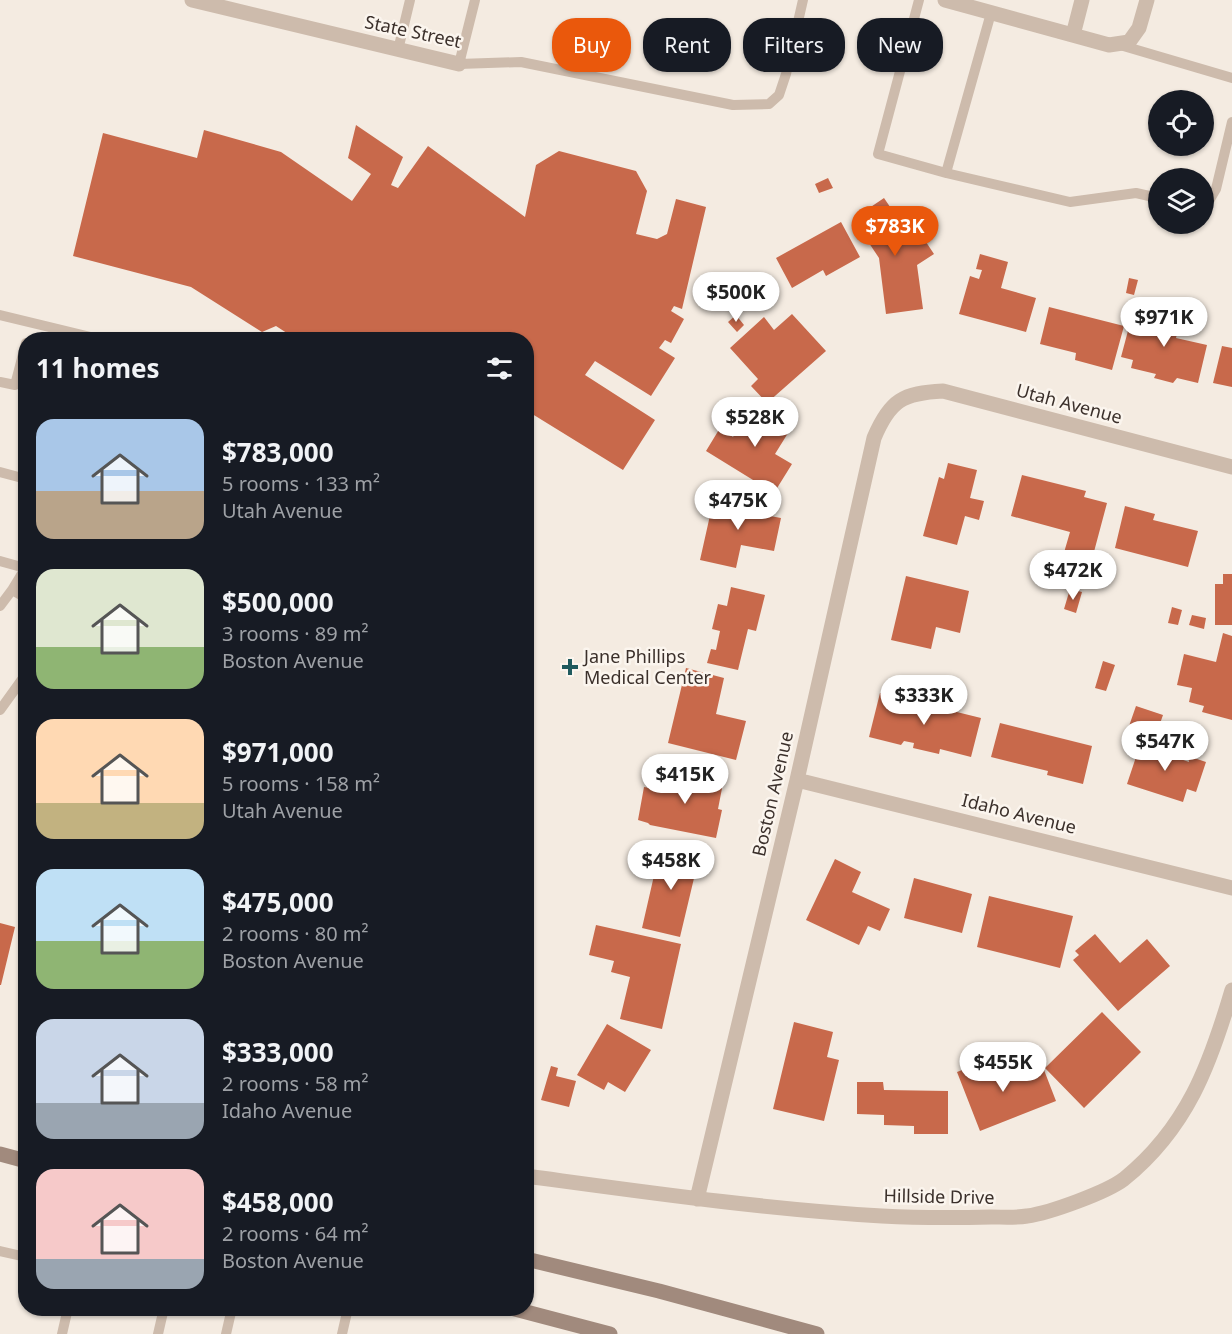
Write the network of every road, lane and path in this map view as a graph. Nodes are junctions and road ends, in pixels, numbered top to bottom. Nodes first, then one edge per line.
1 (410, 0) edge
2 (476, 0) edge
3 (803, 0) edge
4 (919, 0) edge
5 (945, 0) edge
6 (1082, 0) edge
7 (1147, 0) edge
8 (200, 1) edge
9 (991, 13) junction
10 (1073, 35) junction
11 (1117, 44) junction
12 (398, 50) junction
13 (459, 64) junction
14 (1232, 78) edge
15 (1232, 122) edge
16 (946, 173) junction
17 (1214, 192) edge
18 (1148, 196) edge
19 (0, 315) edge
20 (30, 322) junction
21 (28, 332) edge
22 (71, 332) edge
23 (18, 373) edge
24 (0, 381) edge
25 (897, 402) joint
26 (1232, 467) edge
27 (0, 472) edge
28 (18, 477) edge
29 (0, 561) edge
30 (18, 565) edge
31 (18, 579) edge
32 (12, 590) junction
33 (18, 593) edge
34 (0, 606) edge
35 (18, 685) edge
36 (0, 710) edge
37 (797, 780) junction
38 (1232, 888) edge
39 (1232, 990) edge
40 (0, 1154) edge
41 (18, 1159) edge
42 (534, 1177) edge
43 (697, 1199) junction
44 (0, 1251) edge
45 (18, 1255) edge
46 (534, 1261) edge
47 (534, 1314) edge
48 (66, 1316) edge
49 (162, 1316) edge
50 (230, 1316) edge
51 (346, 1316) edge
52 (62, 1334) edge
53 (158, 1334) edge
54 (226, 1334) edge
55 (342, 1334) edge
56 (610, 1334) edge
57 (817, 1334) edge

1 - 12 lane
2 - 13 lane
3 - 13 lane, State Street
4 - 16 lane
5 - 9 street
6 - 10 street
7 - 11 street
8 - 12 street, State Street
9 - 10 street
9 - 16 lane
10 - 11 street
11 - 14 lane
12 - 13 street, State Street
15 - 17 lane
16 - 18 lane
19 - 20 lane
20 - 21 lane
20 - 22 lane
23 - 24 lane
25 - 26 street, Utah Avenue
25 - 37 street, Boston Avenue
27 - 28 lane
29 - 30 lane
31 - 32 lane
32 - 33 lane
32 - 34 lane
35 - 36 lane
37 - 38 street, Idaho Avenue
37 - 43 street, Boston Avenue
39 - 43 street, Hillside Drive
40 - 41 street
42 - 43 street, Hillside Drive
44 - 45 lane
46 - 57 street
47 - 56 street
48 - 52 lane
49 - 53 lane
50 - 54 lane
51 - 55 lane

